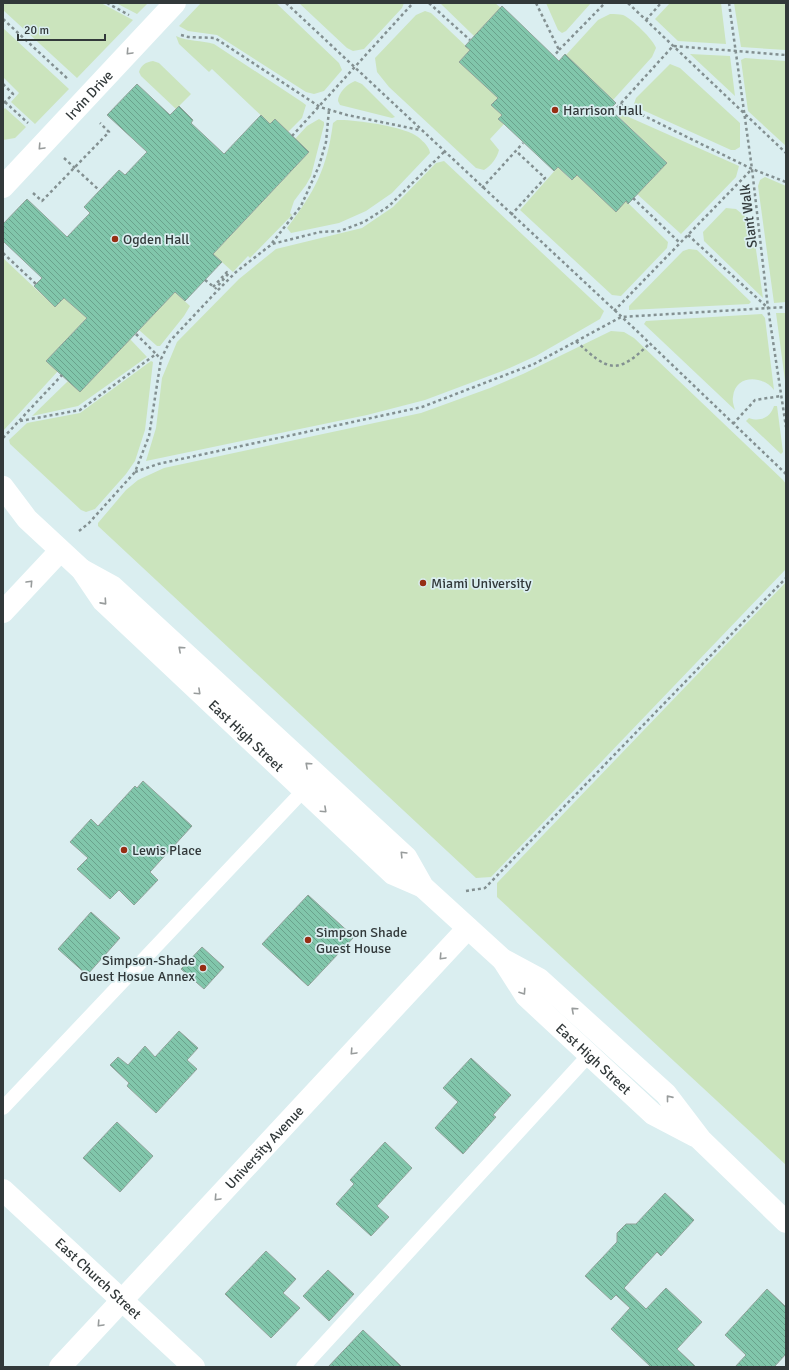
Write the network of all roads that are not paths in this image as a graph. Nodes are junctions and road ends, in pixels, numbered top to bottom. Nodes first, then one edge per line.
1 (175, 3) edge
2 (3, 187) edge
3 (3, 487) edge
4 (3, 502) edge
5 (27, 519) junction
6 (60, 551) junction
7 (82, 570) junction
8 (3, 612) edge
9 (303, 791) junction
10 (423, 886) junction
11 (468, 928) junction
12 (502, 959) junction
13 (589, 1055) junction
14 (3, 1108) edge
15 (702, 1140) junction
16 (3, 1190) edge
17 (786, 1222) edge
18 (122, 1300) junction
19 (60, 1367) edge
20 (194, 1367) edge
21 (303, 1367) edge

1 -> 2 main road, Irvin Drive
3 - 5 main road, East High Street
4 - 5 main road, East High Street
5 - 6 main road, East High Street
6 - 7 main road, East High Street
8 -> 6 main road
7 -> 9 main road, East High Street
10 -> 7 main road, East High Street
9 -> 10 main road, East High Street
9 - 14 lane
10 - 11 main road, East High Street
11 - 12 main road, East High Street
11 -> 18 main road, University Avenue
12 -> 13 main road, East High Street
15 -> 12 main road, East High Street
13 - 15 main road, East High Street
13 - 21 lane
15 - 17 main road, East High Street
16 - 18 main road, East Church Street
18 -> 19 main road, University Avenue
18 - 20 main road, East Church Street

